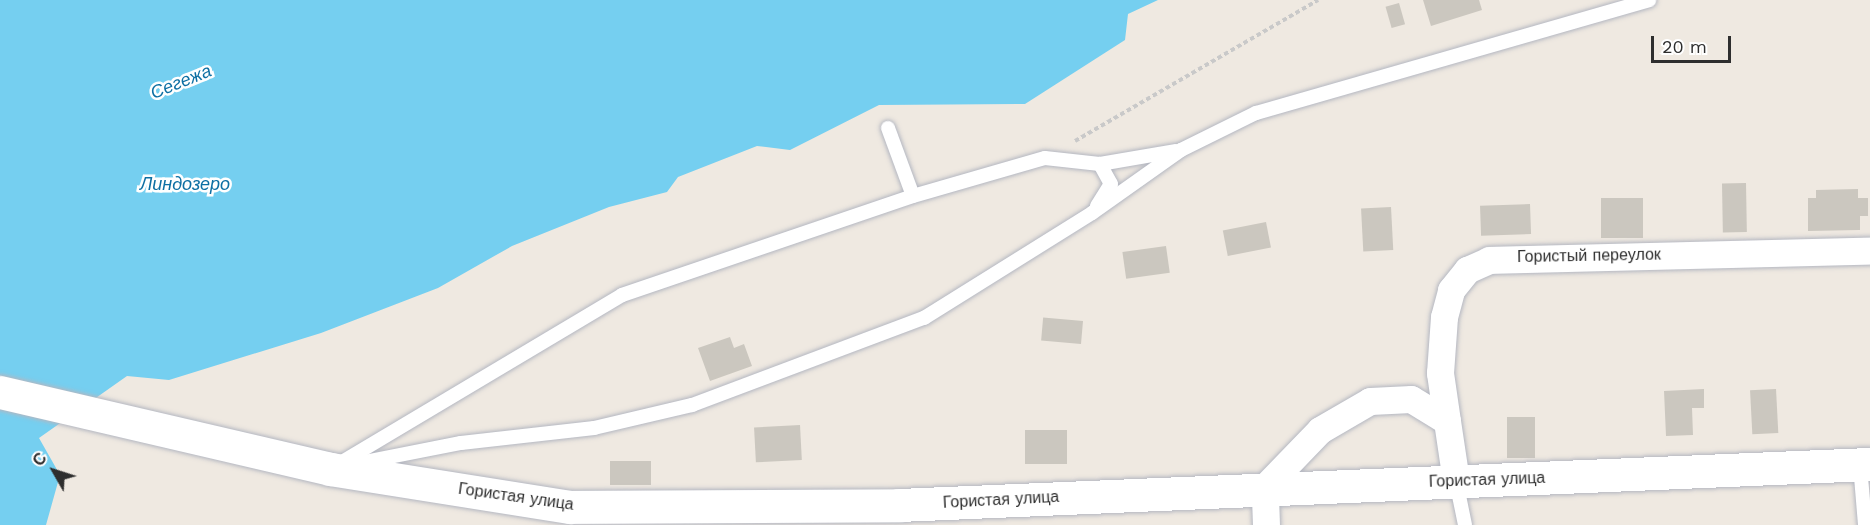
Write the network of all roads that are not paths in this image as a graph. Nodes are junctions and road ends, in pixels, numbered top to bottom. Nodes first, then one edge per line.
1 (1649, 0) edge
2 (888, 128) dead end
3 (1181, 150) junction
4 (1100, 164) junction
5 (913, 196) junction
6 (1092, 213) junction
7 (1870, 251) edge
8 (0, 392) edge
9 (1447, 421) junction
10 (1865, 464) edge
11 (330, 469) junction
12 (1456, 481) junction
13 (1265, 488) junction
14 (1266, 525) edge
15 (1465, 525) edge
16 (1865, 525) edge

1 - 3 lane
2 - 5 lane
3 - 4 lane
3 - 6 lane
4 - 5 lane
4 - 6 lane
5 - 11 lane
6 - 11 lane
7 - 9 street, Гористый переулок
8 - 11 street, Гористая улица
9 - 12 street, Гористый переулок
9 - 13 street
10 - 12 street, Гористая улица
10 - 16 lane
11 - 13 street, Гористая улица
12 - 13 street, Гористая улица
12 - 15 lane
13 - 14 street

